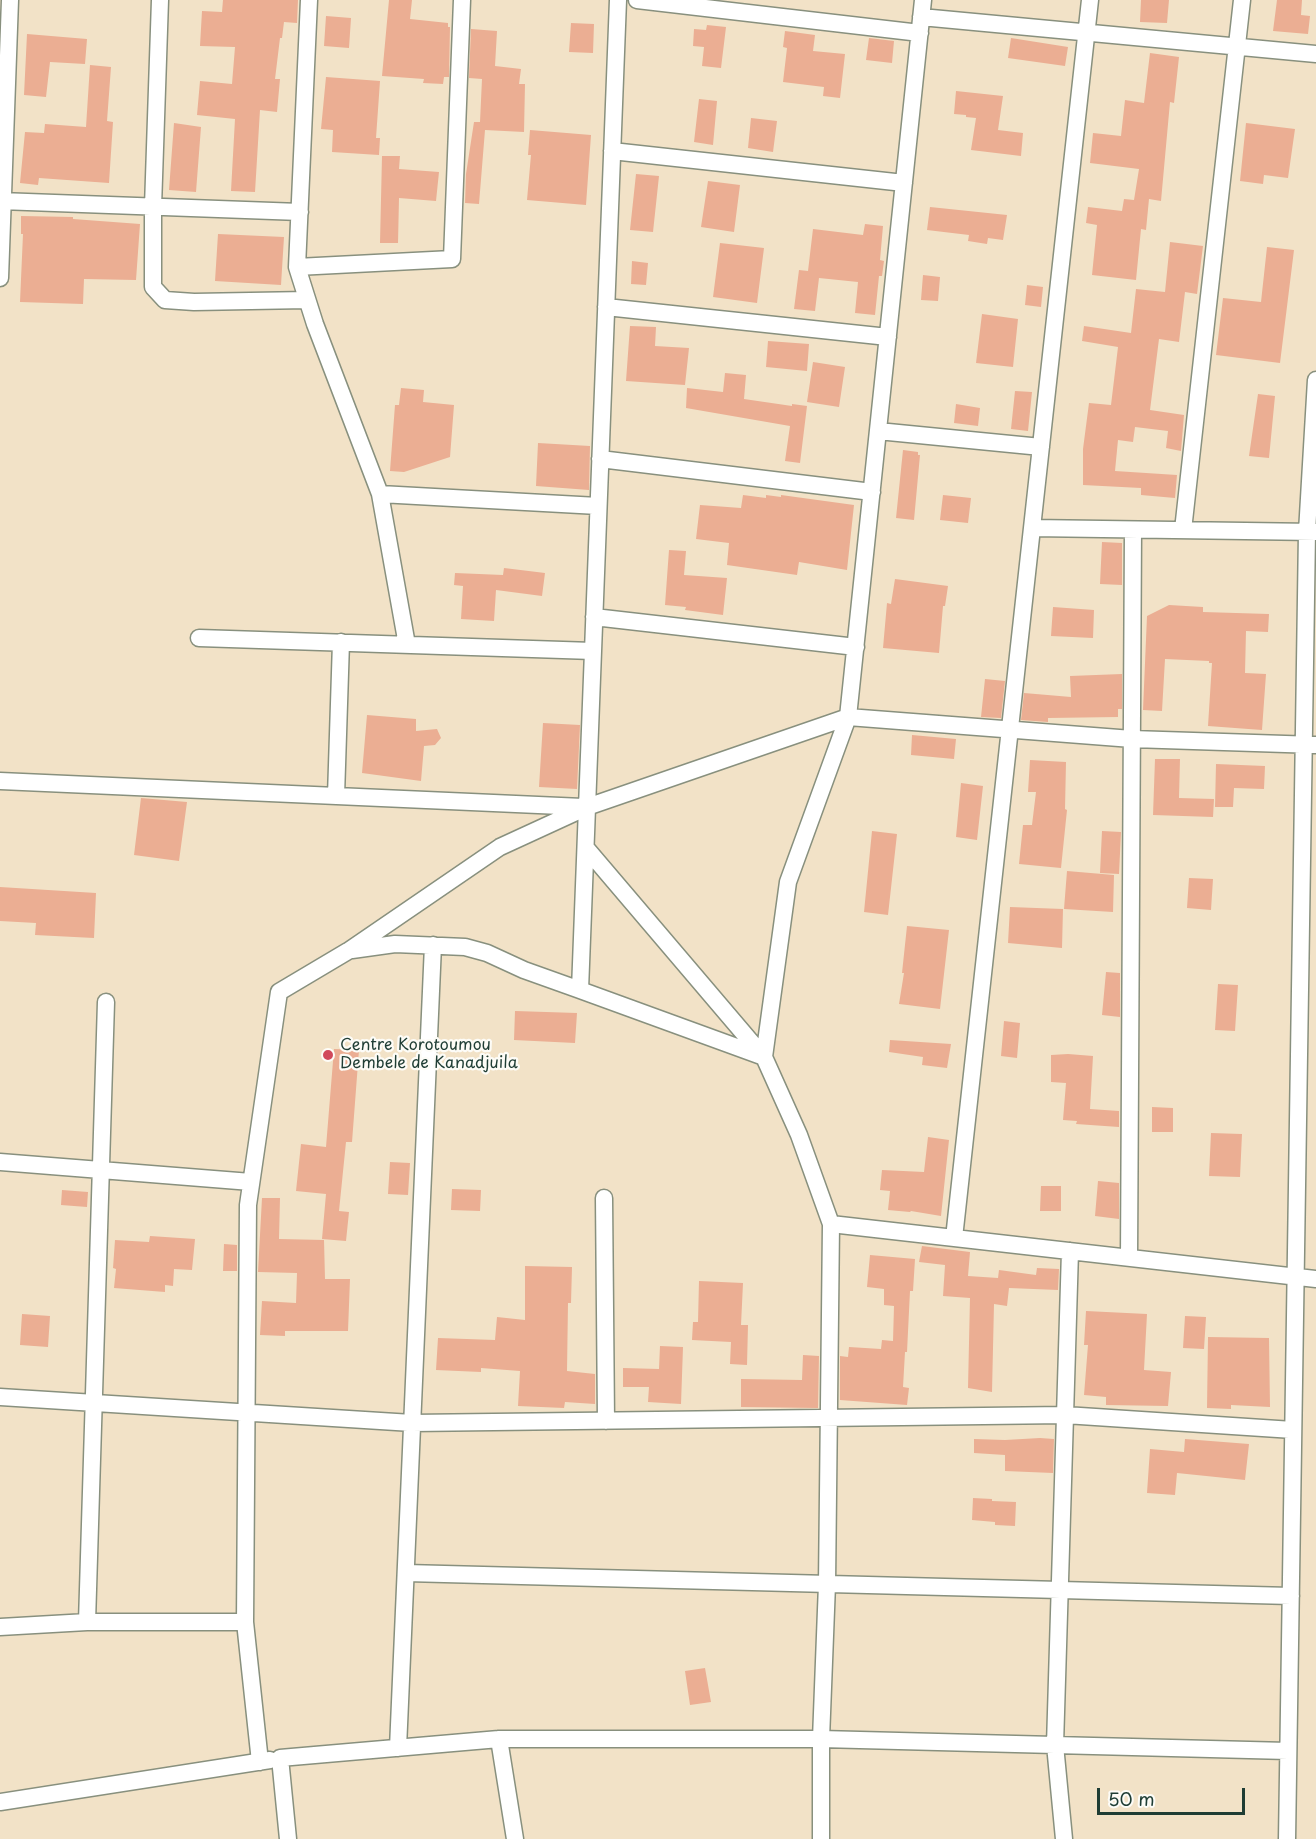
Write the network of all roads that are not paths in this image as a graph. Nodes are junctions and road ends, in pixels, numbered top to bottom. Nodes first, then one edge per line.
1 (10, 0) edge
2 (160, 0) edge
3 (309, 0) edge
4 (462, 0) edge
5 (618, 0) edge
6 (637, 0) edge
7 (1090, 0) edge
8 (1242, 0) edge
9 (922, 16) edge
10 (1086, 32) junction
11 (1237, 47) junction
12 (1316, 54) edge
13 (612, 151) junction
14 (904, 183) junction
15 (1, 201) edge
16 (153, 207) junction
17 (300, 213) junction
18 (297, 267) junction
19 (0, 278) edge
20 (307, 300) junction
21 (606, 307) junction
22 (888, 337) junction
23 (1316, 380) edge
24 (878, 431) junction
25 (1041, 447) junction
26 (600, 459) junction
27 (872, 492) junction
28 (380, 494) junction
29 (598, 506) junction
30 (1032, 528) junction
31 (1133, 530) junction
32 (1183, 530) junction
33 (1311, 532) edge
34 (594, 617) junction
35 (199, 638) dead end
36 (341, 642) junction
37 (407, 645) junction
38 (856, 647) junction
39 (593, 651) junction
40 (848, 717) junction
41 (1010, 730) junction
42 (1132, 740) junction
43 (1310, 745) edge
44 (0, 781) edge
45 (336, 796) junction
46 (587, 807) junction
47 (586, 848) junction
48 (433, 945) junction
49 (348, 951) junction
50 (580, 990) junction
51 (106, 1002) dead end
52 (764, 1057) junction
53 (0, 1162) edge
54 (101, 1170) junction
55 (251, 1182) junction
56 (604, 1198) dead end
57 (831, 1224) junction
58 (954, 1238) junction
59 (1070, 1251) junction
60 (1129, 1257) junction
61 (1295, 1276) junction
62 (1316, 1279) edge
63 (0, 1397) edge
64 (94, 1403) junction
65 (247, 1413) junction
66 (1065, 1415) junction
67 (828, 1418) junction
68 (606, 1421) junction
69 (412, 1423) junction
70 (1293, 1430) junction
71 (406, 1573) junction
72 (826, 1584) junction
73 (1060, 1589) junction
74 (1291, 1596) junction
75 (87, 1622) junction
76 (245, 1622) junction
77 (0, 1627) edge
78 (821, 1738) junction
79 (499, 1739) junction
80 (1056, 1745) junction
81 (398, 1748) junction
82 (1288, 1751) junction
83 (280, 1758) junction
84 (260, 1762) junction
85 (0, 1802) edge
86 (288, 1839) edge
87 (515, 1839) edge
88 (821, 1839) edge
89 (1064, 1839) edge
90 (1287, 1839) edge

1 - 15 street
2 - 16 street
3 - 17 street
4 - 18 street
5 - 13 street
6 - 9 street
7 - 10 street
8 - 11 street
9 - 10 street
9 - 14 street
10 - 11 street
10 - 25 street
11 - 12 street
11 - 32 street
13 - 14 street
13 - 21 street
14 - 22 street
15 - 16 street
15 - 19 street
16 - 17 street
16 - 20 street
17 - 18 street
18 - 20 street
20 - 28 street
21 - 22 street
21 - 26 street
22 - 24 street
23 - 33 street
24 - 25 street
24 - 27 street
25 - 30 street
26 - 27 street
26 - 29 street
27 - 38 street
28 - 29 street
28 - 37 street
29 - 34 street
30 - 31 street
30 - 41 street
31 - 32 street
31 - 42 street
32 - 33 street
33 - 43 street
34 - 38 street
34 - 39 street
35 - 36 street
36 - 37 street
36 - 45 street
37 - 39 street
38 - 40 street
39 - 46 street
40 - 41 street
40 - 46 street
40 - 52 street
41 - 42 street
41 - 58 street
42 - 43 street
42 - 60 street
43 - 61 street
44 - 45 street
45 - 46 street
46 - 47 street
46 - 49 street
47 - 50 street
47 - 52 street
48 - 49 street
48 - 50 street
48 - 69 street
49 - 55 street
50 - 52 street
51 - 54 street
52 - 57 street
53 - 54 street
54 - 55 street
54 - 64 street
55 - 65 street
56 - 68 street
57 - 58 street
57 - 67 street
58 - 59 street
59 - 60 street
59 - 66 street
60 - 61 street
61 - 62 street
61 - 70 street
63 - 64 street
64 - 65 street
64 - 75 street
65 - 69 street
65 - 76 street
66 - 67 street
66 - 70 street
66 - 73 street
67 - 68 street
67 - 72 street
68 - 69 street
69 - 71 street
70 - 74 street
71 - 72 street
71 - 81 street
72 - 73 street
72 - 78 street
73 - 74 street
73 - 80 street
74 - 82 street
75 - 76 street
75 - 77 street
76 - 84 street
78 - 79 street
78 - 80 street
78 - 88 street
79 - 81 street
79 - 87 street
80 - 82 street
80 - 89 street
81 - 83 street
82 - 90 street
83 - 84 street
83 - 86 street
84 - 85 street

